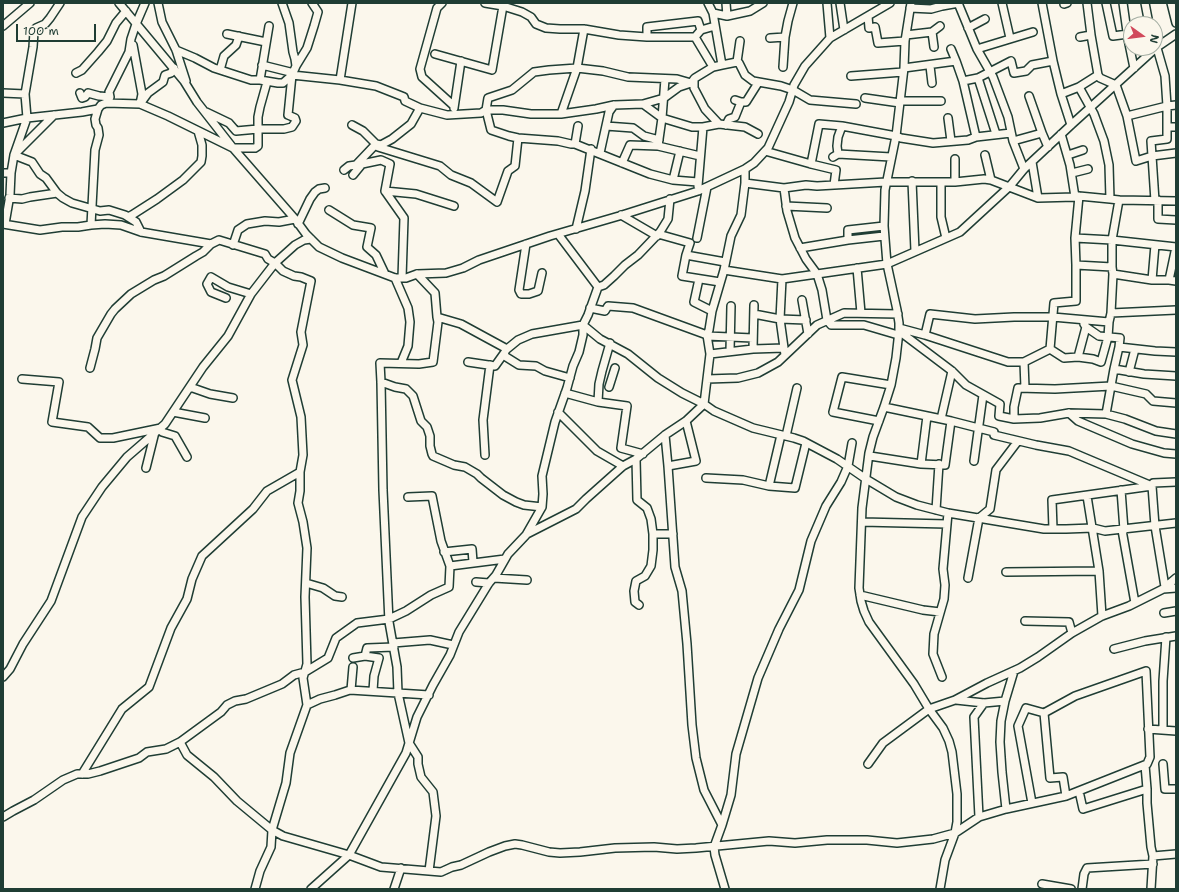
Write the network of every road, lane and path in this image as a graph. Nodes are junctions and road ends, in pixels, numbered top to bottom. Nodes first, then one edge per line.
1 (30, 3) edge
2 (60, 3) edge
3 (119, 3) edge
4 (146, 3) edge
5 (158, 3) edge
6 (282, 3) edge
7 (312, 3) edge
8 (352, 3) edge
9 (442, 3) edge
10 (485, 3) edge
11 (708, 3) edge
12 (726, 3) edge
13 (761, 3) edge
14 (793, 3) edge
15 (827, 3) edge
16 (840, 3) edge
17 (890, 3) edge
18 (958, 3) edge
19 (1002, 3) edge
20 (1042, 3) edge
21 (1064, 3) edge
22 (1067, 3) edge
23 (1088, 3) edge
24 (1106, 3) edge
25 (1123, 3) edge
26 (1145, 3) edge
27 (1171, 3) edge
28 (503, 6) junction
29 (910, 6) edge
30 (126, 11) junction
31 (713, 13) junction
32 (727, 16) junction
33 (868, 16) junction
34 (1125, 16) edge
35 (1147, 16) edge
36 (985, 19) dead end
37 (1176, 23) edge
38 (136, 24) junction
39 (3, 26) edge
40 (269, 26) dead end
41 (715, 26) junction
42 (940, 26) dead end
43 (968, 28) junction
44 (584, 29) junction
45 (701, 30) junction
46 (844, 30) junction
47 (932, 32) junction
48 (1034, 32) dead end
49 (227, 34) dead end
50 (1176, 34) edge
51 (1091, 35) junction
52 (1123, 35) edge
53 (239, 36) junction
54 (647, 37) junction
55 (695, 37) junction
56 (785, 37) junction
57 (1080, 37) dead end
58 (770, 38) dead end
59 (830, 38) junction
60 (905, 38) junction
61 (1010, 38) junction
62 (132, 39) junction
63 (1163, 40) edge
64 (740, 41) dead end
65 (266, 42) junction
66 (934, 47) dead end
67 (951, 49) dead end
68 (977, 49) junction
69 (176, 50) junction
70 (435, 54) dead end
71 (1132, 56) edge
72 (1145, 56) edge
73 (1159, 56) edge
74 (461, 61) junction
75 (956, 61) junction
76 (1053, 61) junction
77 (737, 62) junction
78 (262, 65) junction
79 (722, 65) junction
80 (296, 66) junction
81 (930, 66) junction
82 (713, 67) junction
83 (783, 67) dead end
84 (174, 68) junction
85 (577, 68) junction
86 (1134, 68) junction
87 (220, 70) junction
88 (904, 70) junction
89 (990, 72) junction
90 (76, 73) dead end
91 (292, 75) junction
92 (1098, 75) junction
93 (851, 76) dead end
94 (978, 78) junction
95 (665, 79) junction
96 (340, 80) junction
97 (963, 80) junction
98 (263, 81) junction
99 (692, 81) junction
100 (758, 82) junction
101 (932, 83) dead end
102 (1116, 85) junction
103 (1079, 87) junction
104 (188, 88) junction
105 (793, 90) junction
106 (3, 93) edge
107 (80, 93) dead end
108 (25, 94) junction
109 (1061, 94) junction
110 (99, 96) junction
111 (1029, 96) dead end
112 (664, 98) junction
113 (865, 98) dead end
114 (942, 101) dead end
115 (900, 102) junction
116 (140, 104) junction
117 (643, 104) junction
118 (856, 104) dead end
119 (614, 105) junction
120 (1176, 105) edge
121 (454, 106) junction
122 (1167, 106) junction
123 (100, 107) junction
124 (420, 108) junction
125 (1090, 108) junction
126 (486, 110) junction
127 (204, 112) junction
128 (453, 114) junction
129 (561, 114) junction
130 (54, 115) junction
131 (1127, 116) junction
132 (27, 118) junction
133 (662, 118) junction
134 (948, 118) dead end
135 (3, 123) edge
136 (723, 124) junction
137 (352, 125) dead end
138 (1071, 125) junction
139 (578, 126) dead end
140 (606, 126) junction
141 (842, 126) junction
142 (703, 127) junction
143 (1167, 127) junction
144 (1176, 127) edge
145 (258, 129) junction
146 (198, 131) junction
147 (1011, 133) junction
148 (1042, 133) junction
149 (758, 134) dead end
150 (996, 134) junction
151 (1061, 134) junction
152 (896, 136) junction
153 (976, 137) junction
154 (518, 138) junction
155 (951, 141) junction
156 (1013, 141) junction
157 (658, 143) junction
158 (575, 144) junction
159 (377, 146) junction
160 (1048, 147) junction
161 (233, 148) junction
162 (591, 149) junction
163 (1084, 150) dead end
164 (680, 151) junction
165 (765, 151) junction
166 (600, 153) junction
167 (1176, 153) edge
168 (14, 155) junction
169 (984, 155) dead end
170 (1068, 155) junction
171 (700, 156) junction
172 (1152, 156) junction
173 (891, 157) junction
174 (956, 159) dead end
175 (1032, 162) junction
176 (622, 163) junction
177 (359, 164) junction
178 (390, 164) junction
179 (811, 164) junction
180 (744, 169) junction
181 (1024, 169) junction
182 (1088, 169) dead end
183 (344, 170) dead end
184 (3, 173) edge
185 (1072, 173) junction
186 (11, 174) junction
187 (353, 175) dead end
188 (674, 180) junction
189 (991, 180) junction
190 (912, 181) junction
191 (698, 182) junction
192 (886, 182) junction
193 (941, 182) junction
194 (955, 182) junction
195 (745, 183) junction
196 (834, 185) junction
197 (1010, 186) junction
198 (707, 187) junction
199 (325, 188) dead end
200 (784, 188) junction
201 (385, 191) junction
202 (698, 191) junction
203 (57, 193) junction
204 (1077, 197) junction
205 (9, 198) junction
206 (1038, 198) junction
207 (670, 199) junction
208 (1110, 199) junction
209 (1119, 200) junction
210 (1156, 201) junction
211 (1176, 201) edge
212 (454, 206) dead end
213 (786, 206) junction
214 (827, 208) dead end
215 (92, 209) junction
216 (329, 210) dead end
217 (621, 215) junction
218 (128, 217) junction
219 (1176, 220) edge
220 (297, 221) junction
221 (4, 224) edge
222 (91, 225) junction
223 (884, 226) junction
224 (576, 229) junction
225 (141, 232) junction
226 (558, 234) junction
227 (657, 235) junction
228 (884, 236) junction
229 (697, 238) dead end
230 (946, 238) junction
231 (1075, 238) junction
232 (311, 239) junction
233 (848, 240) junction
234 (1112, 240) junction
235 (211, 244) junction
236 (526, 244) junction
237 (234, 245) junction
238 (1155, 245) junction
239 (1176, 247) edge
240 (800, 248) junction
241 (915, 251) junction
242 (686, 255) junction
243 (725, 262) junction
244 (275, 263) junction
245 (887, 264) junction
246 (1076, 265) junction
247 (857, 268) junction
248 (724, 270) junction
249 (1112, 270) junction
250 (542, 273) dead end
251 (385, 274) junction
252 (417, 274) junction
253 (817, 274) junction
254 (399, 278) junction
255 (699, 279) junction
256 (782, 279) junction
257 (1152, 280) junction
258 (1173, 281) edge
259 (720, 282) junction
260 (598, 287) junction
261 (251, 294) junction
262 (226, 298) dead end
263 (802, 300) dead end
264 (754, 305) dead end
265 (731, 306) dead end
266 (590, 308) junction
267 (1176, 310) edge
268 (712, 311) junction
269 (861, 313) junction
270 (1111, 313) junction
271 (754, 314) junction
272 (898, 314) junction
273 (437, 317) junction
274 (1053, 317) junction
275 (780, 318) junction
276 (806, 320) junction
277 (827, 320) junction
278 (1082, 320) junction
279 (1109, 322) junction
280 (583, 325) junction
281 (1086, 327) junction
282 (899, 331) junction
283 (808, 334) junction
284 (707, 335) junction
285 (925, 335) junction
286 (1108, 337) junction
287 (730, 338) junction
288 (753, 338) junction
289 (610, 344) junction
290 (1119, 347) junction
291 (753, 349) junction
292 (1050, 349) junction
293 (1135, 350) junction
294 (730, 351) junction
295 (505, 352) junction
296 (784, 352) junction
297 (1176, 352) edge
298 (710, 354) junction
299 (1078, 357) junction
300 (468, 362) dead end
301 (1024, 362) junction
302 (401, 363) junction
303 (490, 365) junction
304 (90, 368) dead end
305 (1114, 369) junction
306 (602, 371) junction
307 (952, 371) junction
308 (1129, 372) junction
309 (1176, 376) edge
310 (570, 378) junction
311 (22, 379) dead end
312 (707, 379) junction
313 (381, 382) junction
314 (891, 385) junction
315 (1110, 386) junction
316 (190, 387) junction
317 (608, 387) dead end
318 (797, 388) dead end
319 (1025, 388) junction
320 (565, 393) junction
321 (984, 395) junction
322 (233, 398) dead end
323 (598, 402) junction
324 (1176, 403) edge
325 (704, 404) junction
326 (884, 407) junction
327 (173, 412) junction
328 (558, 412) junction
329 (1069, 413) junction
330 (1106, 414) junction
331 (928, 416) junction
332 (205, 418) dead end
333 (941, 419) junction
334 (1014, 419) junction
335 (686, 421) junction
336 (878, 421) junction
337 (951, 421) junction
338 (978, 428) junction
339 (158, 430) junction
340 (1176, 434) edge
341 (665, 435) junction
342 (784, 435) junction
343 (1018, 441) junction
344 (806, 443) junction
345 (852, 443) dead end
346 (643, 454) junction
347 (1176, 454) edge
348 (485, 455) dead end
349 (870, 456) junction
350 (187, 457) dead end
351 (636, 459) junction
352 (974, 461) dead end
353 (921, 464) junction
354 (939, 464) junction
355 (623, 466) junction
356 (668, 466) junction
357 (848, 466) junction
358 (146, 468) dead end
359 (300, 472) junction
360 (706, 478) dead end
361 (866, 479) junction
362 (1176, 482) edge
363 (769, 486) junction
364 (1152, 486) junction
365 (1121, 490) junction
366 (1087, 496) junction
367 (408, 497) dead end
368 (542, 507) junction
369 (936, 510) junction
370 (948, 513) junction
371 (978, 518) junction
372 (862, 522) junction
373 (1176, 523) edge
374 (947, 524) junction
375 (1155, 526) junction
376 (1093, 528) junction
377 (1053, 529) junction
378 (1123, 530) junction
379 (527, 534) junction
380 (653, 534) junction
381 (673, 534) junction
382 (444, 552) junction
383 (505, 559) junction
384 (473, 562) junction
385 (450, 566) junction
386 (1099, 571) junction
387 (1006, 572) dead end
388 (968, 578) dead end
389 (1176, 578) edge
390 (527, 580) dead end
391 (492, 581) junction
392 (476, 582) dead end
393 (306, 583) junction
394 (1164, 588) junction
395 (1176, 588) edge
396 (860, 595) junction
397 (342, 597) dead end
398 (1135, 603) junction
399 (639, 605) dead end
400 (1176, 611) edge
401 (940, 612) junction
402 (1164, 613) dead end
403 (1102, 616) junction
404 (389, 619) junction
405 (1025, 621) dead end
406 (1072, 633) junction
407 (1176, 636) edge
408 (1166, 637) junction
409 (393, 645) junction
410 (454, 645) junction
411 (1114, 649) dead end
412 (365, 656) junction
413 (353, 658) dead end
414 (353, 667) dead end
415 (1014, 671) junction
416 (305, 672) junction
417 (3, 677) edge
418 (942, 677) dead end
419 (351, 690) junction
420 (373, 691) junction
421 (398, 692) junction
422 (429, 695) junction
423 (956, 700) junction
424 (1005, 701) junction
425 (984, 703) junction
426 (306, 705) junction
427 (929, 709) junction
428 (1044, 713) junction
429 (1148, 729) junction
430 (1163, 730) junction
431 (1176, 731) edge
432 (180, 742) junction
433 (409, 743) junction
434 (868, 764) dead end
435 (1163, 764) dead end
436 (1145, 765) junction
437 (82, 774) junction
438 (1147, 789) junction
439 (1176, 789) edge
440 (1079, 791) junction
441 (1066, 796) junction
442 (1032, 803) junction
443 (1006, 809) junction
444 (3, 817) edge
445 (979, 817) junction
446 (722, 825) junction
447 (272, 830) junction
448 (955, 833) junction
449 (714, 846) junction
450 (1176, 854) edge
451 (349, 855) junction
452 (1153, 856) junction
453 (1152, 864) junction
454 (401, 868) junction
455 (429, 871) junction
456 (1042, 884) dead end
457 (1052, 887) edge
458 (255, 889) edge
459 (311, 889) edge
460 (394, 889) edge
461 (725, 889) edge
462 (940, 889) edge
463 (1072, 889) edge
464 (1082, 889) edge
465 (1151, 889) edge

1 - 39 street
2 - 108 street
3 - 30 street
4 - 38 street
5 - 69 street
6 - 80 street
7 - 80 street
8 - 96 street
9 - 121 street
10 - 28 street
11 - 31 street
12 - 32 street
13 - 32 street
14 - 56 street
15 - 59 street
16 - 46 street
17 - 33 street
18 - 29 street
18 - 43 street
19 - 61 street
20 - 76 street
21 - 22 street
23 - 51 street
24 - 52 street
25 - 34 street
26 - 35 street
27 - 37 street
28 - 44 street
28 - 74 street
29 - 60 street
30 - 38 street
30 - 90 street
31 - 32 street
31 - 41 street
33 - 46 street
33 - 60 street
36 - 43 street
38 - 62 street
38 - 84 street
40 - 65 street
41 - 45 street
41 - 79 street
42 - 47 street
43 - 68 street
44 - 54 street
44 - 85 street
45 - 54 street
45 - 55 street
46 - 59 street
47 - 60 street
47 - 66 street
48 - 61 street
49 - 53 street
50 - 63 street
51 - 57 street
51 - 92 street
53 - 65 street
53 - 87 street
54 - 55 street
55 - 82 street
56 - 58 street
56 - 83 street
59 - 105 street
60 - 88 street
61 - 68 street
62 - 110 street
62 - 116 street
64 - 77 street
65 - 78 street
67 - 75 street
68 - 89 street
69 - 87 street
69 - 104 street
70 - 74 street
71 - 86 street
72 - 86 street
73 - 122 street
74 - 121 street
75 - 81 street
75 - 97 street
76 - 89 street
76 - 109 street
77 - 79 street
77 - 100 street
78 - 91 street
78 - 98 street
79 - 82 street
80 - 91 street
81 - 88 street
81 - 101 street
82 - 99 street
84 - 104 street
84 - 116 street
85 - 95 street
85 - 126 street
85 - 129 street
86 - 102 street
87 - 98 street
88 - 93 street
88 - 115 street
89 - 94 street
89 - 147 street
91 - 96 street
91 - 98 street
91 - 145 street
92 - 102 street
92 - 103 street
94 - 97 street
94 - 150 street
95 - 99 street
95 - 112 street
96 - 124 street
97 - 153 street
98 - 145 street
99 - 112 street
99 - 136 street
100 - 105 street
100 - 136 street
102 - 125 street
102 - 131 street
103 - 109 street
103 - 125 street
104 - 127 street
105 - 118 street
105 - 165 street
106 - 108 street
107 - 110 street
108 - 132 street
109 - 138 street
110 - 123 street
111 - 148 street
112 - 117 street
112 - 133 street
113 - 115 street
114 - 115 street
115 - 152 street
116 - 123 street
116 - 146 street
117 - 119 street
117 - 133 street
119 - 129 street
119 - 140 street
120 - 122 street
121 - 128 street
122 - 131 street
122 - 143 street
123 - 130 street
123 - 215 street
124 - 128 street
124 - 159 street
125 - 138 street
125 - 208 street
126 - 128 street
126 - 129 street
126 - 154 street
127 - 145 street
127 - 161 street
130 - 132 street
130 - 168 street
131 - 172 street
132 - 135 street
132 - 168 street
133 - 142 street
133 - 157 street
134 - 155 street
136 - 142 street
136 - 149 street
137 - 159 street
138 - 151 street
139 - 158 street
140 - 157 street
140 - 166 street
141 - 152 street
141 - 173 street
141 - 179 street
142 - 171 street
143 - 144 street
143 - 172 street
145 - 161 street
146 - 161 street
146 - 218 street
147 - 150 street
147 - 156 street
148 - 156 street
148 - 160 street
150 - 153 street
151 - 160 street
151 - 170 street
152 - 155 street
152 - 173 street
153 - 155 street
154 - 158 street
154 - 159 street
156 - 181 street
157 - 164 street
157 - 176 street
158 - 162 street
159 - 177 street
159 - 178 street
160 - 175 street
161 - 220 street
162 - 166 street
162 - 224 street
163 - 170 street
164 - 171 street
164 - 188 street
165 - 179 street
165 - 180 street
166 - 176 street
167 - 172 street
168 - 186 street
168 - 203 street
169 - 189 street
170 - 185 street
171 - 191 street
172 - 210 street
173 - 192 street
174 - 194 street
175 - 181 street
175 - 206 street
176 - 188 street
177 - 178 street
177 - 183 street
177 - 187 street
178 - 201 street
179 - 196 street
180 - 195 street
180 - 198 street
181 - 197 street
182 - 185 street
184 - 186 street
185 - 204 street
186 - 205 street
188 - 191 street
189 - 194 street
189 - 197 street
190 - 192 street
190 - 193 street
190 - 241 street
191 - 202 street
192 - 196 street
192 - 223 street
193 - 194 street
193 - 230 street
195 - 200 street
195 - 243 street
196 - 200 street
197 - 206 street
197 - 230 street
198 - 202 street
198 - 229 street
199 - 220 street
200 - 213 street
201 - 212 street
201 - 254 street
202 - 207 street
203 - 205 street
203 - 215 street
204 - 206 street
204 - 208 street
204 - 231 street
205 - 221 street
207 - 217 street
207 - 227 street
208 - 209 street
209 - 210 street
209 - 234 street
210 - 211 street
210 - 219 street
213 - 214 street
213 - 240 street
215 - 218 street
215 - 222 street
216 - 251 street
217 - 224 street
217 - 227 street
218 - 225 street
220 - 232 street
220 - 237 street
221 - 222 street
222 - 225 street
223 - 228 street
223 - 233 street
224 - 226 street
225 - 235 street
226 - 236 street
226 - 260 street
227 - 242 street
227 - 260 street
228 - 233 street
228 - 245 street
230 - 241 street
231 - 234 street
231 - 246 street
232 - 244 street
232 - 251 street
233 - 240 street
234 - 238 street
234 - 249 street
235 - 237 street
235 - 304 street
236 - 250 street
236 - 252 street
237 - 244 street
238 - 239 street
238 - 257 street
239 - 258 street
240 - 253 street
241 - 245 street
242 - 243 street
242 - 255 street
243 - 248 street
244 - 261 street
244 - 359 street
245 - 247 street
245 - 272 street
246 - 249 street
246 - 274 street
247 - 253 street
247 - 269 street
248 - 256 street
248 - 259 street
249 - 257 street
249 - 270 street
251 - 254 street
252 - 254 street
252 - 273 street
253 - 256 street
253 - 277 street
254 - 302 street
255 - 259 street
255 - 268 street
256 - 275 street
257 - 258 street
259 - 268 street
260 - 266 street
261 - 262 street
261 - 316 street
263 - 276 street
264 - 271 street
265 - 287 street
266 - 280 street
266 - 284 street
267 - 270 street
268 - 284 street
269 - 272 street
269 - 277 street
270 - 279 street
271 - 275 street
271 - 288 street
272 - 282 street
273 - 295 street
273 - 302 street
274 - 278 street
274 - 285 street
274 - 292 street
275 - 276 street
275 - 296 street
276 - 283 street
277 - 282 street
277 - 283 street
278 - 279 street
278 - 281 street
279 - 286 street
280 - 289 street
280 - 295 street
280 - 310 street
281 - 286 street
281 - 299 street
282 - 285 street
282 - 307 street
282 - 314 street
283 - 296 street
284 - 287 street
284 - 298 street
285 - 301 street
286 - 290 street
286 - 299 street
287 - 288 street
287 - 294 street
288 - 291 street
289 - 306 street
289 - 325 street
290 - 293 street
290 - 305 street
291 - 294 street
291 - 296 street
292 - 299 street
292 - 301 street
293 - 297 street
293 - 308 street
294 - 298 street
295 - 303 street
295 - 310 street
296 - 312 street
298 - 312 street
300 - 303 street
301 - 319 street
302 - 313 street
303 - 348 street
305 - 308 street
305 - 315 street
306 - 317 street
306 - 323 street
307 - 321 street
307 - 333 street
308 - 309 street
310 - 320 street
311 - 339 street
312 - 325 street
313 - 368 street
313 - 404 street
314 - 326 street
314 - 336 street
315 - 319 street
315 - 324 street
315 - 330 street
316 - 322 street
316 - 327 street
318 - 342 street
319 - 334 street
320 - 323 street
320 - 328 street
321 - 334 street
321 - 338 street
323 - 346 street
325 - 335 street
325 - 342 street
326 - 331 street
326 - 336 street
327 - 332 street
327 - 339 street
328 - 355 street
328 - 368 street
329 - 330 street
329 - 334 street
329 - 347 street
330 - 340 street
331 - 333 street
331 - 353 street
333 - 337 street
335 - 341 street
335 - 356 street
336 - 349 street
337 - 338 street
337 - 354 street
338 - 343 street
338 - 352 street
339 - 350 street
339 - 358 street
339 - 417 street
341 - 346 street
341 - 356 street
342 - 344 street
342 - 363 street
343 - 364 street
343 - 371 street
344 - 357 street
344 - 363 street
345 - 357 street
346 - 351 street
349 - 353 street
349 - 361 street
351 - 355 street
351 - 380 street
353 - 354 street
354 - 369 street
355 - 379 street
356 - 381 street
357 - 361 street
357 - 446 street
359 - 393 street
359 - 437 street
360 - 363 street
361 - 369 street
361 - 372 street
362 - 364 street
364 - 365 street
364 - 375 street
365 - 366 street
365 - 378 street
366 - 376 street
366 - 377 street
367 - 382 street
368 - 379 street
369 - 370 street
370 - 371 street
370 - 374 street
371 - 377 street
371 - 388 street
372 - 374 street
372 - 396 street
373 - 375 street
374 - 401 street
375 - 378 street
375 - 394 street
376 - 377 street
376 - 378 street
376 - 386 street
378 - 398 street
379 - 383 street
380 - 381 street
380 - 399 street
381 - 446 street
382 - 384 street
382 - 385 street
383 - 384 street
383 - 391 street
384 - 385 street
385 - 404 street
386 - 387 street
386 - 403 street
389 - 394 street
390 - 391 street
391 - 392 street
391 - 410 street
393 - 397 street
393 - 416 street
394 - 395 street
394 - 398 street
396 - 401 street
396 - 427 street
398 - 403 street
400 - 402 street
401 - 418 street
403 - 406 street
404 - 409 street
404 - 416 street
405 - 406 street
406 - 415 street
407 - 408 street
408 - 411 street
408 - 430 street
409 - 410 street
409 - 412 street
409 - 421 street
410 - 422 street
412 - 413 street
412 - 420 street
414 - 419 street
415 - 423 street
415 - 424 street
416 - 426 street
416 - 432 street
419 - 420 street
419 - 426 street
420 - 421 street
421 - 422 street
421 - 433 street
422 - 433 street
423 - 425 street
423 - 427 street
424 - 425 street
424 - 443 street
425 - 445 street
426 - 447 street
427 - 434 street
427 - 448 street
428 - 429 street
428 - 441 street
428 - 442 street
429 - 430 street
429 - 436 street
430 - 431 street
432 - 437 street
432 - 447 street
433 - 451 street
433 - 455 street
435 - 439 street
436 - 438 street
436 - 440 street
437 - 444 street
438 - 440 street
438 - 452 street
440 - 441 street
441 - 442 street
442 - 443 street
443 - 445 street
445 - 448 street
446 - 449 street
447 - 451 street
447 - 458 street
448 - 449 street
448 - 462 street
449 - 455 street
449 - 461 street
450 - 452 street
451 - 454 street
451 - 459 street
452 - 453 street
453 - 464 street
453 - 465 street
454 - 455 street
454 - 460 street
456 - 457 street
457 - 463 street

